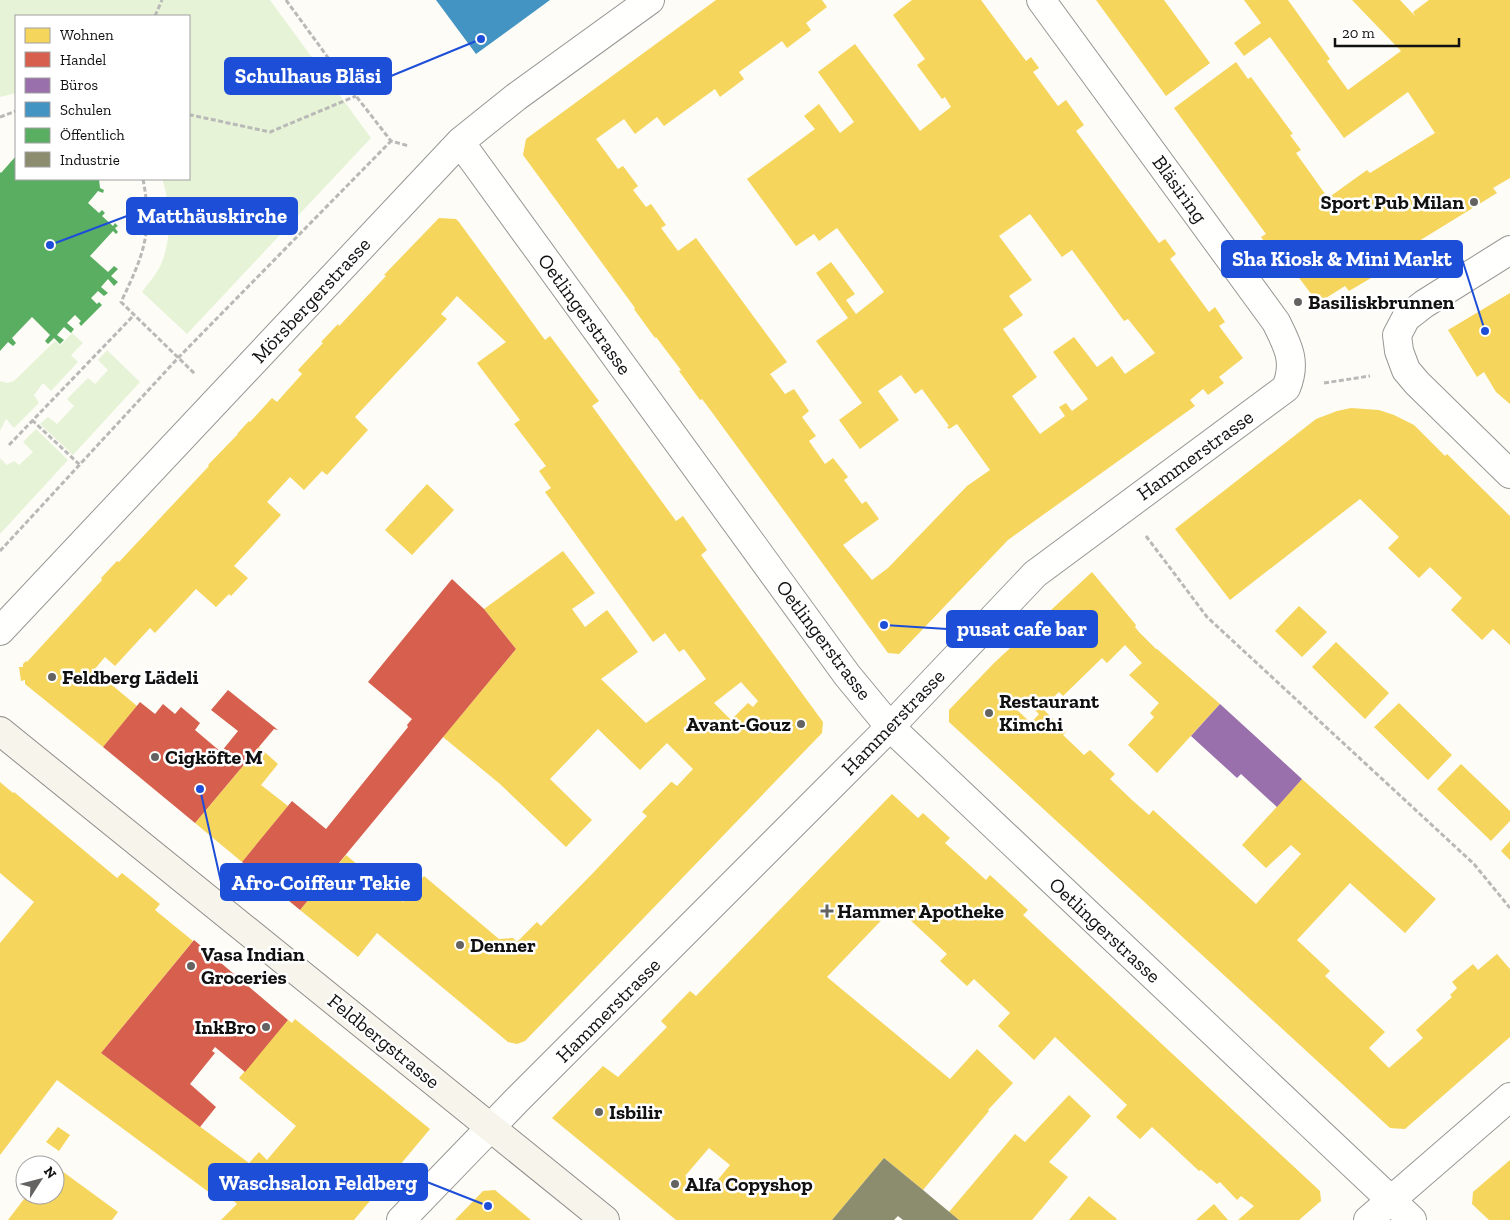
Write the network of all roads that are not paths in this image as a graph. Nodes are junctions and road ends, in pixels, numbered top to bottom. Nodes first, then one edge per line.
1 (650, 0) edge
2 (1041, 0) edge
3 (460, 142) junction
4 (1510, 250) edge
5 (1286, 388) joint
6 (1510, 474) edge
7 (0, 631) edge
8 (890, 727) junction
9 (0, 731) edge
10 (1510, 1097) edge
11 (491, 1128) junction
12 (1390, 1200) junction
13 (402, 1220) edge
14 (605, 1220) edge
15 (1368, 1220) edge
16 (1412, 1220) edge

1 - 3 street, Mörsbergerstrasse
2 - 5 street, Bläsiring
3 - 7 street, Mörsbergerstrasse
3 - 8 street, Oetlingerstrasse
4 - 6 street
5 - 8 street, Hammerstrasse
8 - 11 street, Hammerstrasse
8 - 12 street, Oetlingerstrasse
9 - 11 main road, Feldbergstrasse
10 - 12 street
11 - 13 street, Hammerstrasse
11 - 14 main road, Feldbergstrasse
12 - 15 street
12 - 16 street, Oetlingerstrasse

